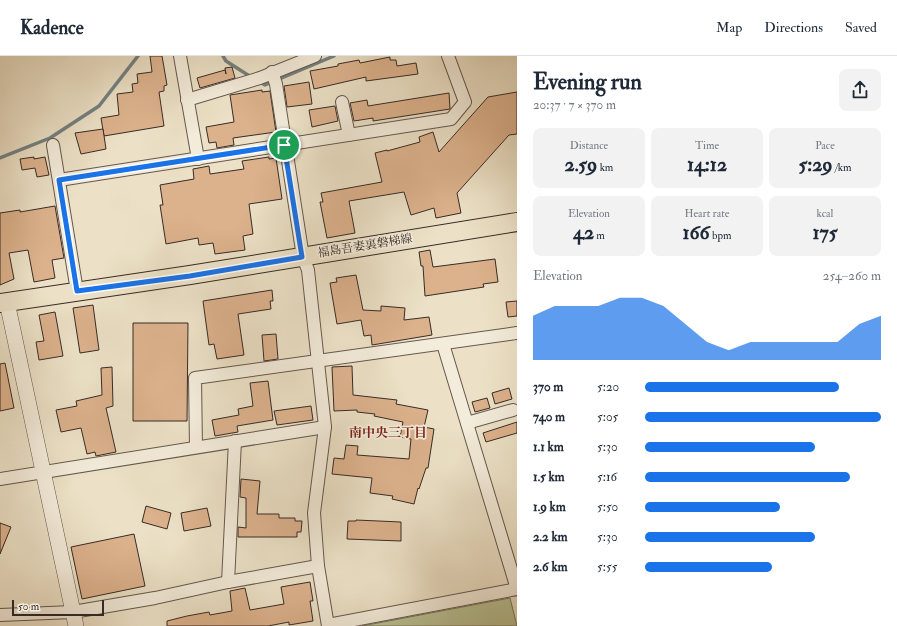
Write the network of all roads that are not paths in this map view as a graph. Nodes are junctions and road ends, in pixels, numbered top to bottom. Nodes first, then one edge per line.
1 (180, 56) edge
2 (315, 56) edge
3 (448, 56) edge
4 (274, 78) junction
5 (187, 100) junction
6 (342, 102) dead end
7 (349, 135) junction
8 (53, 145) dead end
9 (284, 145) junction
10 (198, 159) junction
11 (59, 180) junction
12 (517, 222) edge
13 (302, 257) junction
14 (77, 291) junction
15 (4, 303) edge
16 (517, 333) edge
17 (443, 344) junction
18 (317, 362) junction
19 (513, 410) dead end
20 (467, 423) junction
21 (325, 427) junction
22 (235, 442) junction
23 (196, 447) junction
24 (44, 473) junction
25 (0, 479) edge
26 (318, 566) junction
27 (228, 582) junction
28 (517, 589) edge
29 (0, 615) edge
30 (74, 619) edge
31 (328, 625) edge

1 - 5 street
2 - 4 street
3 - 7 street
4 - 5 street
4 - 9 street
5 - 10 street
6 - 7 street
7 - 9 street
8 - 11 street
9 - 10 street
9 - 13 street
10 - 11 street
11 - 14 street
12 - 13 main road, 福島吾妻裏磐梯線
13 - 14 main road, 福島吾妻裏磐梯線
13 - 18 street
14 - 15 main road, 福島吾妻裏磐梯線
15 - 24 street
16 - 17 street
17 - 18 street
17 - 20 street
18 - 21 street
18 - 23 street
19 - 20 street
20 - 28 street
21 - 22 street
21 - 26 street
22 - 23 street
22 - 27 street
23 - 24 street
24 - 25 street
24 - 30 street
26 - 27 street
26 - 31 street
27 - 30 street
28 - 31 street
29 - 30 street

